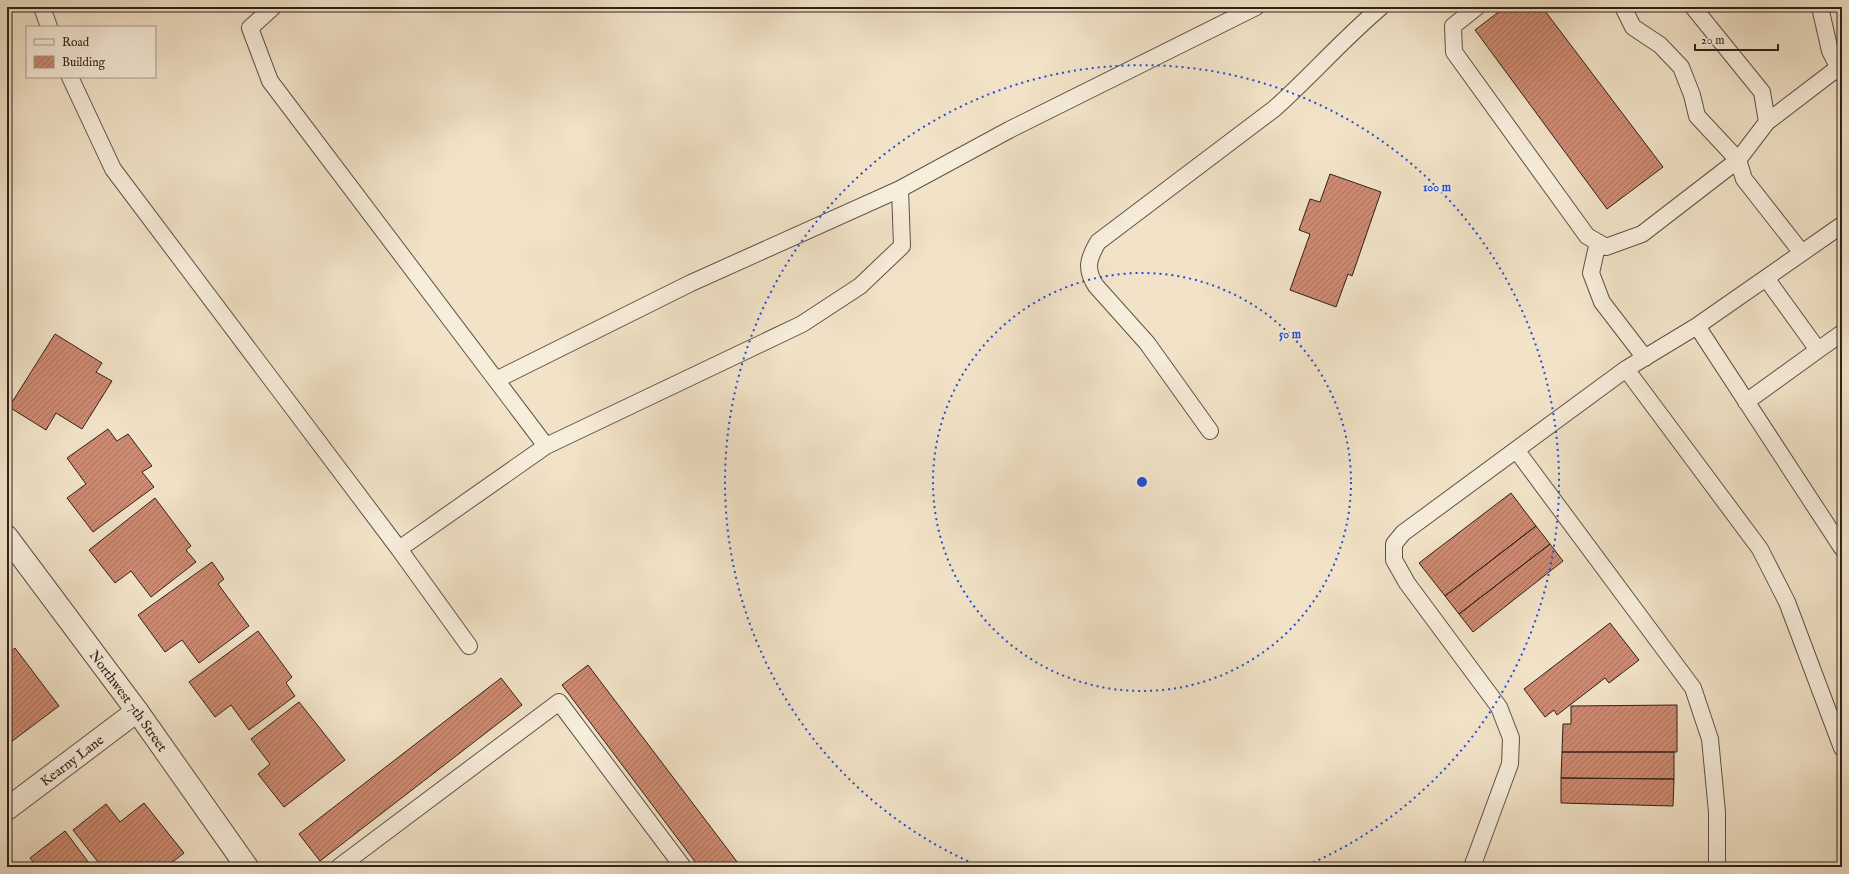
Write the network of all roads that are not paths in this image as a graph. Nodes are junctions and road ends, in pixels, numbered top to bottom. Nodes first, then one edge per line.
1 (42, 7) edge
2 (274, 7) edge
3 (1256, 7) edge
4 (1381, 7) edge
5 (1477, 7) edge
6 (1623, 7) edge
7 (1693, 7) edge
8 (1820, 7) edge
9 (49, 26) edge
10 (1840, 71) edge
11 (70, 78) edge
12 (1767, 122) junction
13 (1738, 160) junction
14 (900, 189) junction
15 (1842, 225) edge
16 (1598, 242) junction
17 (1802, 253) junction
18 (1766, 278) junction
19 (1697, 326) junction
20 (1842, 333) edge
21 (1818, 350) junction
22 (1645, 358) junction
23 (1626, 370) junction
24 (496, 380) junction
25 (1746, 402) junction
26 (1210, 432) dead end
27 (546, 446) junction
28 (1517, 451) junction
29 (7, 536) edge
30 (399, 548) junction
31 (1842, 548) edge
32 (469, 646) dead end
33 (137, 711) junction
34 (1842, 748) edge
35 (7, 809) edge
36 (247, 867) edge
37 (339, 867) edge
38 (683, 867) edge
39 (1472, 867) edge
40 (1717, 867) edge

1 - 9 lane
2 - 24 lane
3 - 14 lane
4 - 26 lane
5 - 16 lane
6 - 13 lane
7 - 12 lane
8 - 10 lane
10 - 12 lane
11 - 30 lane
12 - 13 lane
13 - 16 lane
13 - 17 lane
14 - 24 lane
14 - 27 lane
15 - 17 lane
16 - 22 lane
17 - 18 lane
18 - 19 lane
18 - 21 lane
19 - 22 lane
19 - 25 lane
20 - 21 lane
21 - 25 lane
22 - 23 lane
23 - 28 lane
23 - 34 lane
24 - 27 lane
25 - 31 lane
27 - 30 lane
28 - 39 lane
28 - 40 lane
29 - 33 street, Northwest 7th Street
30 - 32 lane
33 - 35 street, Kearny Lane
33 - 36 street, Northwest 7th Street
37 - 38 lane

